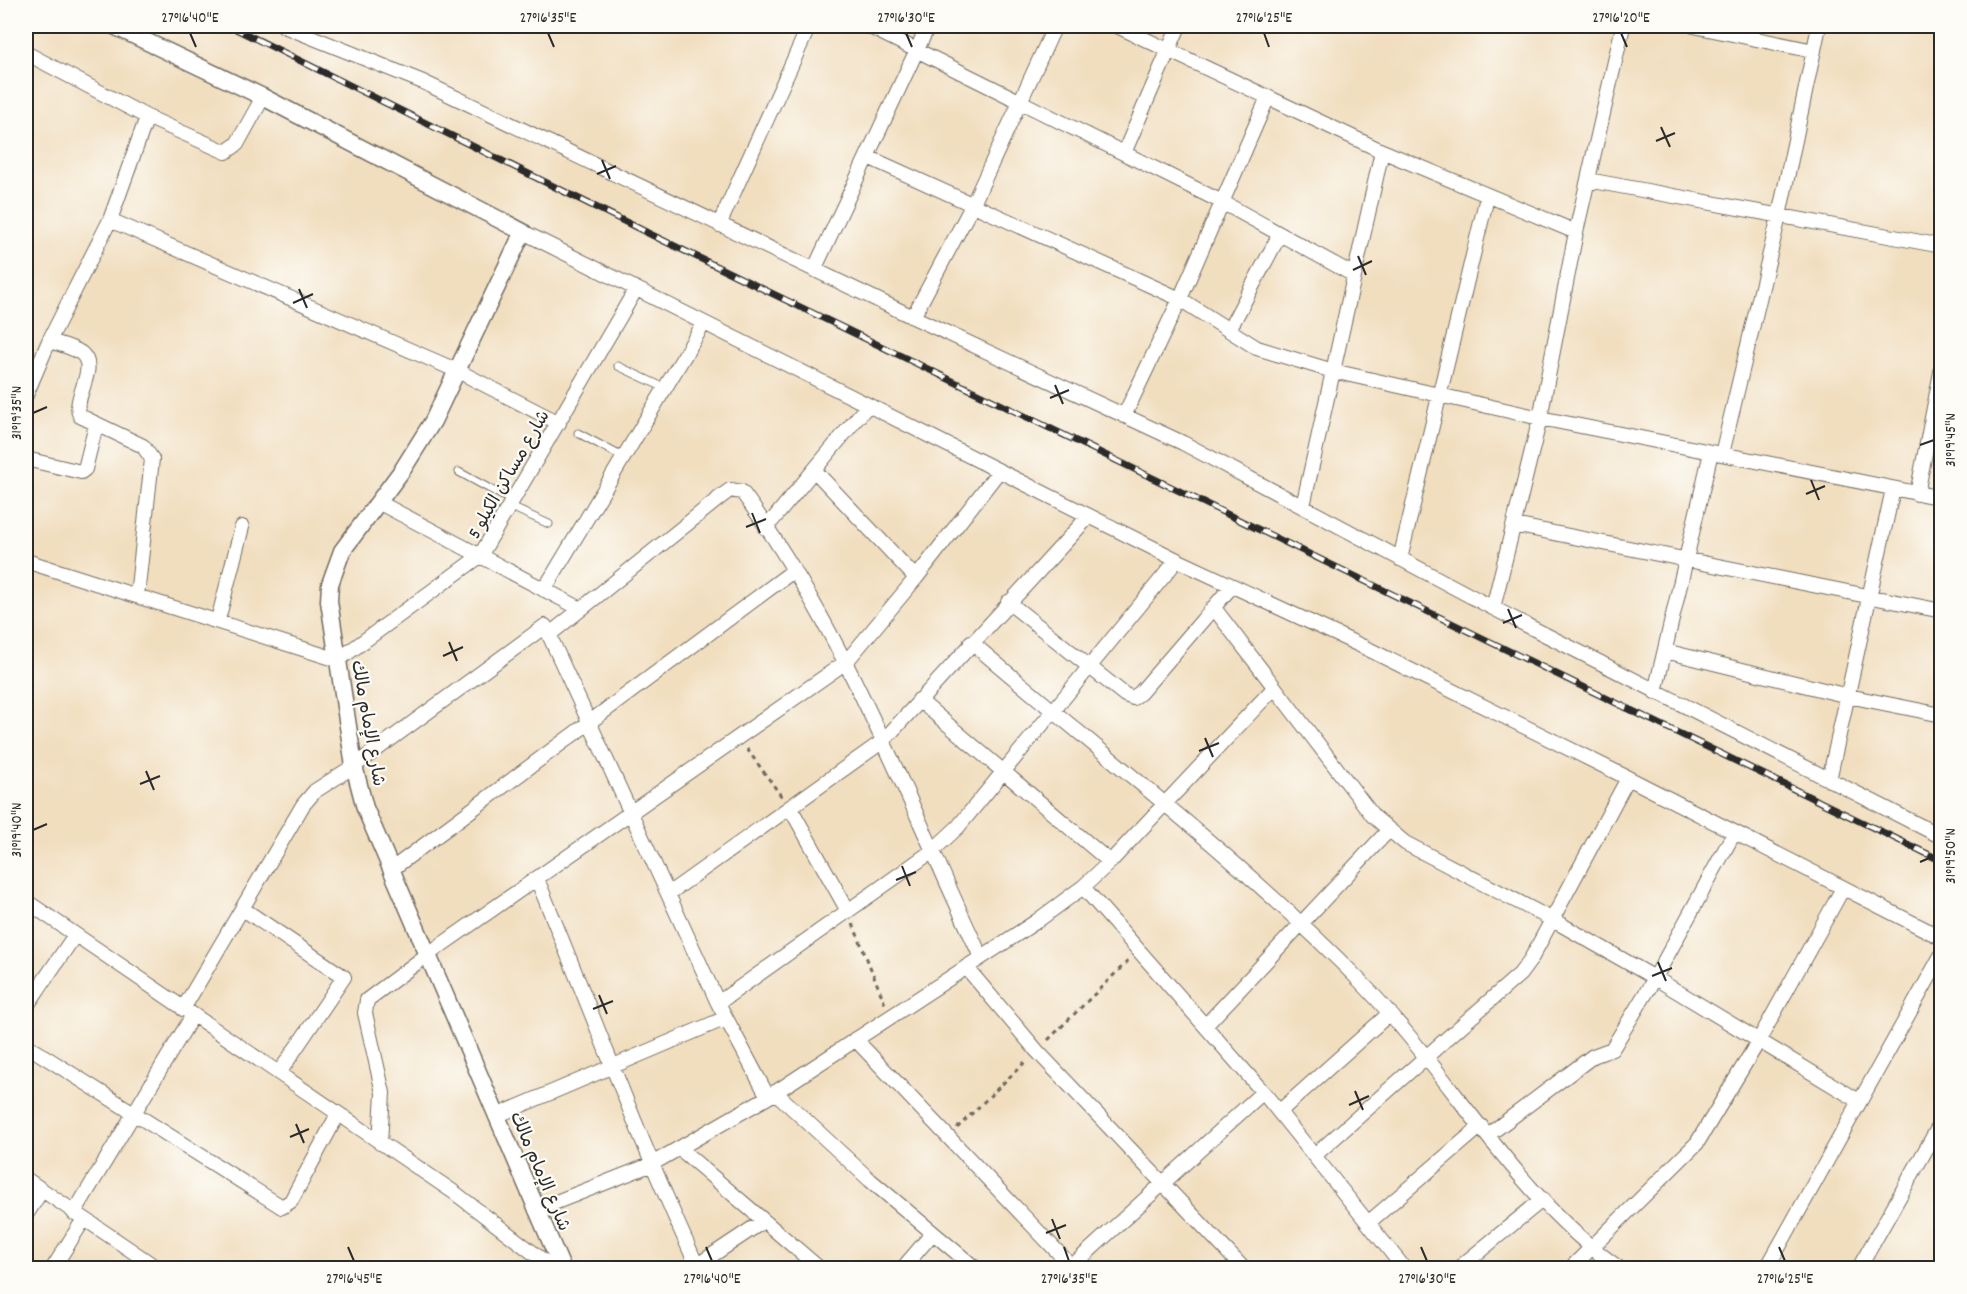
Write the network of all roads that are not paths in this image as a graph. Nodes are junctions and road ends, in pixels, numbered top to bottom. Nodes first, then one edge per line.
1 (114, 26) edge
2 (809, 26) edge
3 (868, 26) edge
4 (928, 26) edge
5 (1054, 26) edge
6 (1118, 26) edge
7 (1179, 26) edge
8 (1623, 26) edge
9 (1694, 26) edge
10 (1820, 26) edge
11 (291, 27) edge
12 (1168, 49) junction
13 (918, 50) junction
14 (1814, 51) junction
15 (26, 53) edge
16 (263, 97) junction
17 (1269, 97) junction
18 (1020, 101) junction
19 (147, 117) junction
20 (1382, 151) junction
21 (1124, 153) junction
22 (868, 157) junction
23 (1588, 180) junction
24 (1487, 196) junction
25 (1222, 202) junction
26 (972, 206) junction
27 (1779, 216) junction
28 (111, 220) junction
29 (719, 225) junction
30 (523, 232) junction
31 (1576, 232) junction
32 (1280, 234) junction
33 (1941, 246) edge
34 (814, 270) junction
35 (1354, 275) junction
36 (636, 289) junction
37 (1180, 299) junction
38 (913, 317) junction
39 (704, 323) junction
40 (1229, 330) junction
41 (49, 341) junction
42 (618, 366) dead end
43 (1941, 367) edge
44 (458, 371) junction
45 (1333, 371) junction
46 (665, 388) junction
47 (26, 395) edge
48 (1439, 395) junction
49 (868, 405) junction
50 (1124, 416) junction
51 (1540, 418) junction
52 (559, 423) junction
53 (96, 425) junction
54 (578, 433) dead end
55 (1717, 453) junction
56 (624, 457) junction
57 (26, 459) edge
58 (814, 470) junction
59 (999, 471) junction
60 (459, 472) dead end
61 (1893, 489) junction
62 (1917, 494) junction
63 (1941, 498) edge
64 (378, 502) junction
65 (512, 505) junction
66 (1303, 506) junction
67 (1089, 516) junction
68 (549, 524) dead end
69 (1514, 525) junction
70 (242, 527) dead end
71 (766, 528) junction
72 (480, 556) junction
73 (1400, 559) junction
74 (1685, 559) junction
75 (1177, 560) junction
76 (26, 561) edge
77 (793, 571) junction
78 (916, 578) junction
79 (1232, 586) junction
80 (544, 590) junction
81 (137, 596) junction
82 (1870, 596) junction
83 (1008, 602) junction
84 (1214, 608) junction
85 (1493, 608) junction
86 (580, 609) junction
87 (1941, 611) edge
88 (219, 620) junction
89 (550, 634) junction
90 (971, 642) junction
91 (1665, 651) junction
92 (338, 660) junction
93 (846, 662) junction
94 (1090, 666) junction
95 (1274, 688) junction
96 (1655, 692) junction
97 (1848, 696) junction
98 (920, 700) junction
99 (1052, 712) junction
100 (1941, 716) edge
101 (590, 723) junction
102 (883, 741) junction
103 (354, 766) junction
104 (1004, 773) junction
105 (1628, 778) junction
106 (1829, 780) junction
107 (1164, 804) junction
108 (791, 809) junction
109 (631, 813) junction
110 (1388, 831) junction
111 (1734, 833) junction
112 (1941, 837) edge
113 (932, 852) junction
114 (1110, 862) junction
115 (392, 869) junction
116 (537, 879) junction
117 (1083, 886) junction
118 (1843, 888) junction
119 (668, 894) junction
120 (26, 901) edge
121 (243, 909) junction
122 (848, 911) junction
123 (1553, 920) junction
124 (1301, 924) junction
125 (75, 935) junction
126 (1941, 938) edge
127 (1941, 954) edge
128 (427, 955) junction
129 (981, 957) junction
130 (966, 967) junction
131 (1655, 978) junction
132 (718, 1003) junction
133 (26, 1007) edge
134 (188, 1012) junction
135 (1390, 1013) junction
136 (726, 1018) junction
137 (1206, 1025) junction
138 (855, 1039) junction
139 (1758, 1042) junction
140 (26, 1045) edge
141 (1425, 1056) junction
142 (612, 1068) junction
143 (279, 1073) junction
144 (1263, 1092) junction
145 (771, 1095) junction
146 (1859, 1101) junction
147 (1279, 1112) junction
148 (338, 1114) junction
149 (134, 1115) junction
150 (496, 1116) junction
151 (1941, 1121) edge
152 (1485, 1131) junction
153 (380, 1143) junction
154 (679, 1148) junction
155 (1315, 1155) junction
156 (650, 1165) junction
157 (26, 1179) edge
158 (1162, 1183) junction
159 (42, 1190) junction
160 (1543, 1199) junction
161 (536, 1210) junction
162 (26, 1215) edge
163 (79, 1216) junction
164 (762, 1222) junction
165 (1368, 1223) junction
166 (932, 1234) junction
167 (1590, 1248) junction
168 (142, 1264) edge
169 (552, 1265) edge
170 (696, 1268) edge
171 (1072, 1268) edge
172 (53, 1269) edge
173 (157, 1269) edge
174 (819, 1269) edge
175 (903, 1269) edge
176 (975, 1269) edge
177 (1243, 1269) edge
178 (1404, 1269) edge
179 (1459, 1269) edge
180 (1571, 1269) edge
181 (1619, 1269) edge
182 (1767, 1269) edge
183 (1859, 1269) edge

1 - 16 street
2 - 29 street
3 - 13 street
4 - 13 street
5 - 18 street
6 - 12 street
7 - 12 street
8 - 23 street
9 - 14 street
10 - 14 street
11 - 29 street
12 - 17 street
12 - 21 street
13 - 18 street
13 - 22 street
14 - 27 street
15 - 19 street
16 - 19 street
16 - 30 street
17 - 20 street
17 - 25 street
18 - 21 street
18 - 26 street
19 - 28 street
20 - 24 street
20 - 35 street
21 - 25 street
22 - 26 street
22 - 34 street
23 - 27 street
23 - 31 street
24 - 31 street
24 - 48 street
25 - 32 street
25 - 37 street
26 - 37 street
26 - 38 street
27 - 33 street
27 - 55 street
28 - 41 street
28 - 44 street
29 - 34 street
30 - 36 street
30 - 44 street, شارع الإمام مالك
31 - 51 street
32 - 35 street
32 - 40 street
34 - 38 street
35 - 45 street
36 - 39 street
36 - 52 street, شارع مساكن الكيلو 5
37 - 40 street
37 - 50 street
38 - 50 street
39 - 46 street
39 - 49 street
40 - 45 street
41 - 47 street
41 - 53 street
42 - 46 lane
43 - 62 street
44 - 52 street
44 - 64 street, شارع الإمام مالك
45 - 48 street
45 - 66 street
46 - 56 street
48 - 51 street
48 - 73 street
49 - 58 street
49 - 59 street
50 - 66 street
51 - 55 street
51 - 69 street
52 - 65 street, شارع مساكن الكيلو 5
53 - 57 street
53 - 81 street
54 - 56 lane
55 - 61 street
55 - 74 street
56 - 80 street
58 - 71 street
58 - 78 street
59 - 67 street
59 - 78 street
60 - 65 lane
61 - 62 street
61 - 82 street
62 - 63 street
64 - 72 street
64 - 92 street, شارع الإمام مالك
65 - 68 lane
65 - 72 street, شارع مساكن الكيلو 5
66 - 73 street
67 - 75 street
67 - 83 street
69 - 74 street
69 - 85 street
70 - 88 street
71 - 77 street
71 - 86 street
72 - 80 street
72 - 92 street, شارع مساكن الكيلو 5
73 - 85 street
74 - 82 street
74 - 91 street
75 - 79 street
75 - 94 street
76 - 81 street
77 - 93 street
77 - 101 street
78 - 93 street
79 - 84 street
79 - 105 street
80 - 86 street
81 - 88 street
82 - 87 street
82 - 97 street
83 - 90 street
83 - 94 street
84 - 94 street
84 - 95 street
85 - 96 street
86 - 89 street
88 - 92 street
89 - 101 street
89 - 103 street
90 - 98 street
90 - 99 street
91 - 96 street
91 - 97 street
92 - 103 street, شارع الإمام مالك
93 - 102 street
93 - 109 street
94 - 99 street
95 - 107 street
95 - 110 street
96 - 106 street
97 - 100 street
97 - 106 street
98 - 102 street
98 - 104 street
99 - 104 street
99 - 107 street
101 - 109 street
101 - 115 street
102 - 108 street
102 - 113 street
103 - 115 street, شارع الإمام مالك
103 - 121 street
104 - 113 street
104 - 114 street
105 - 111 street
105 - 123 street
106 - 112 street
107 - 114 street
107 - 124 street
108 - 119 street
108 - 122 street
109 - 116 street
109 - 119 street
110 - 123 street
110 - 124 street
111 - 118 street
111 - 131 street
113 - 122 street
113 - 129 street
114 - 117 street
115 - 128 street, شارع الإمام مالك
116 - 128 street
116 - 142 street
117 - 129 street
117 - 137 street
118 - 126 street
118 - 139 street
119 - 132 street
120 - 125 street
121 - 134 street
121 - 143 street
122 - 132 street
123 - 131 street
123 - 141 street
124 - 135 street
124 - 137 street
125 - 133 street
125 - 134 street
127 - 146 street
128 - 150 street, شارع الإمام مالك
128 - 153 street
129 - 130 street
130 - 138 street
130 - 158 street
131 - 139 street
131 - 152 street
132 - 136 street
134 - 143 street
134 - 149 street
135 - 141 street
135 - 147 street
136 - 142 street
136 - 145 street
137 - 144 street
138 - 145 street
138 - 171 street
139 - 146 street
139 - 167 street
140 - 149 street
141 - 152 street
141 - 155 street
142 - 150 street
142 - 156 street
143 - 148 street
144 - 147 street
144 - 158 street
145 - 154 street
145 - 166 street
146 - 182 street
147 - 155 street
148 - 149 street
148 - 153 street
149 - 163 street
150 - 161 street, شارع الإمام مالك
151 - 183 street
152 - 160 street
152 - 165 street
153 - 169 street
154 - 156 street
154 - 164 street
155 - 165 street
156 - 161 street
156 - 170 street
157 - 159 street
158 - 171 street
158 - 177 street
159 - 162 street
159 - 163 street
160 - 167 street
160 - 179 street
161 - 169 street, شارع الإمام مالك
163 - 168 street
163 - 172 street
164 - 170 street
164 - 174 street
165 - 178 street
166 - 175 street
166 - 176 street
167 - 180 street
167 - 181 street
168 - 173 street

